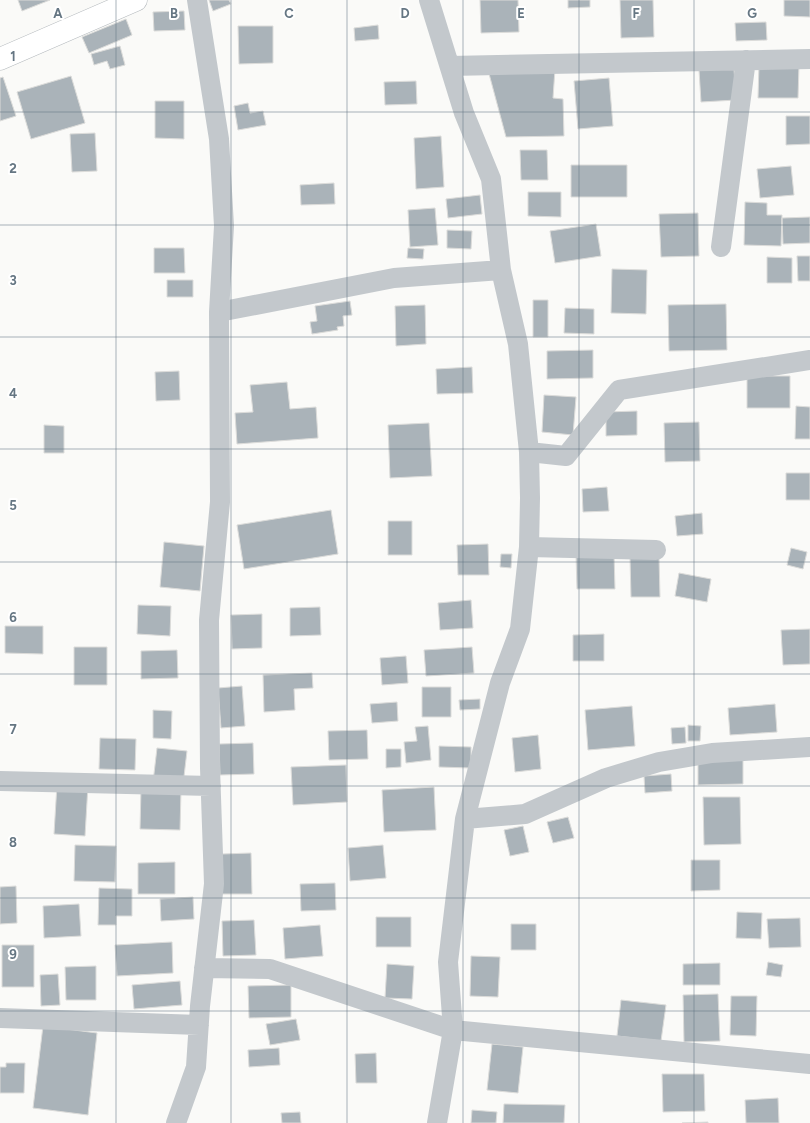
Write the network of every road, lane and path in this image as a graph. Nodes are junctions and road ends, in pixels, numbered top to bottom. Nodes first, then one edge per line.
1 (136, 0) edge
2 (197, 0) edge
3 (430, 0) edge
4 (0, 59) edge
5 (810, 59) edge
6 (746, 60) junction
7 (450, 66) junction
8 (721, 247) dead end
9 (501, 270) junction
10 (219, 312) junction
11 (810, 360) edge
12 (529, 452) junction
13 (529, 547) junction
14 (656, 550) dead end
15 (810, 747) edge
16 (0, 781) edge
17 (211, 786) junction
18 (465, 819) junction
19 (204, 968) junction
20 (0, 1018) edge
21 (199, 1025) junction
22 (453, 1030) junction
23 (810, 1064) edge
24 (176, 1123) edge
25 (437, 1123) edge

1 - 4 highway
2 - 10 street
3 - 7 street
5 - 6 street
6 - 7 street
6 - 8 street
7 - 9 street
9 - 10 street
9 - 12 street
10 - 17 street
11 - 12 street
12 - 13 street
13 - 14 street
13 - 18 street
15 - 18 street
16 - 17 street
17 - 19 street
18 - 22 street
19 - 21 street
19 - 22 street
20 - 21 street
21 - 24 street
22 - 23 street
22 - 25 street

